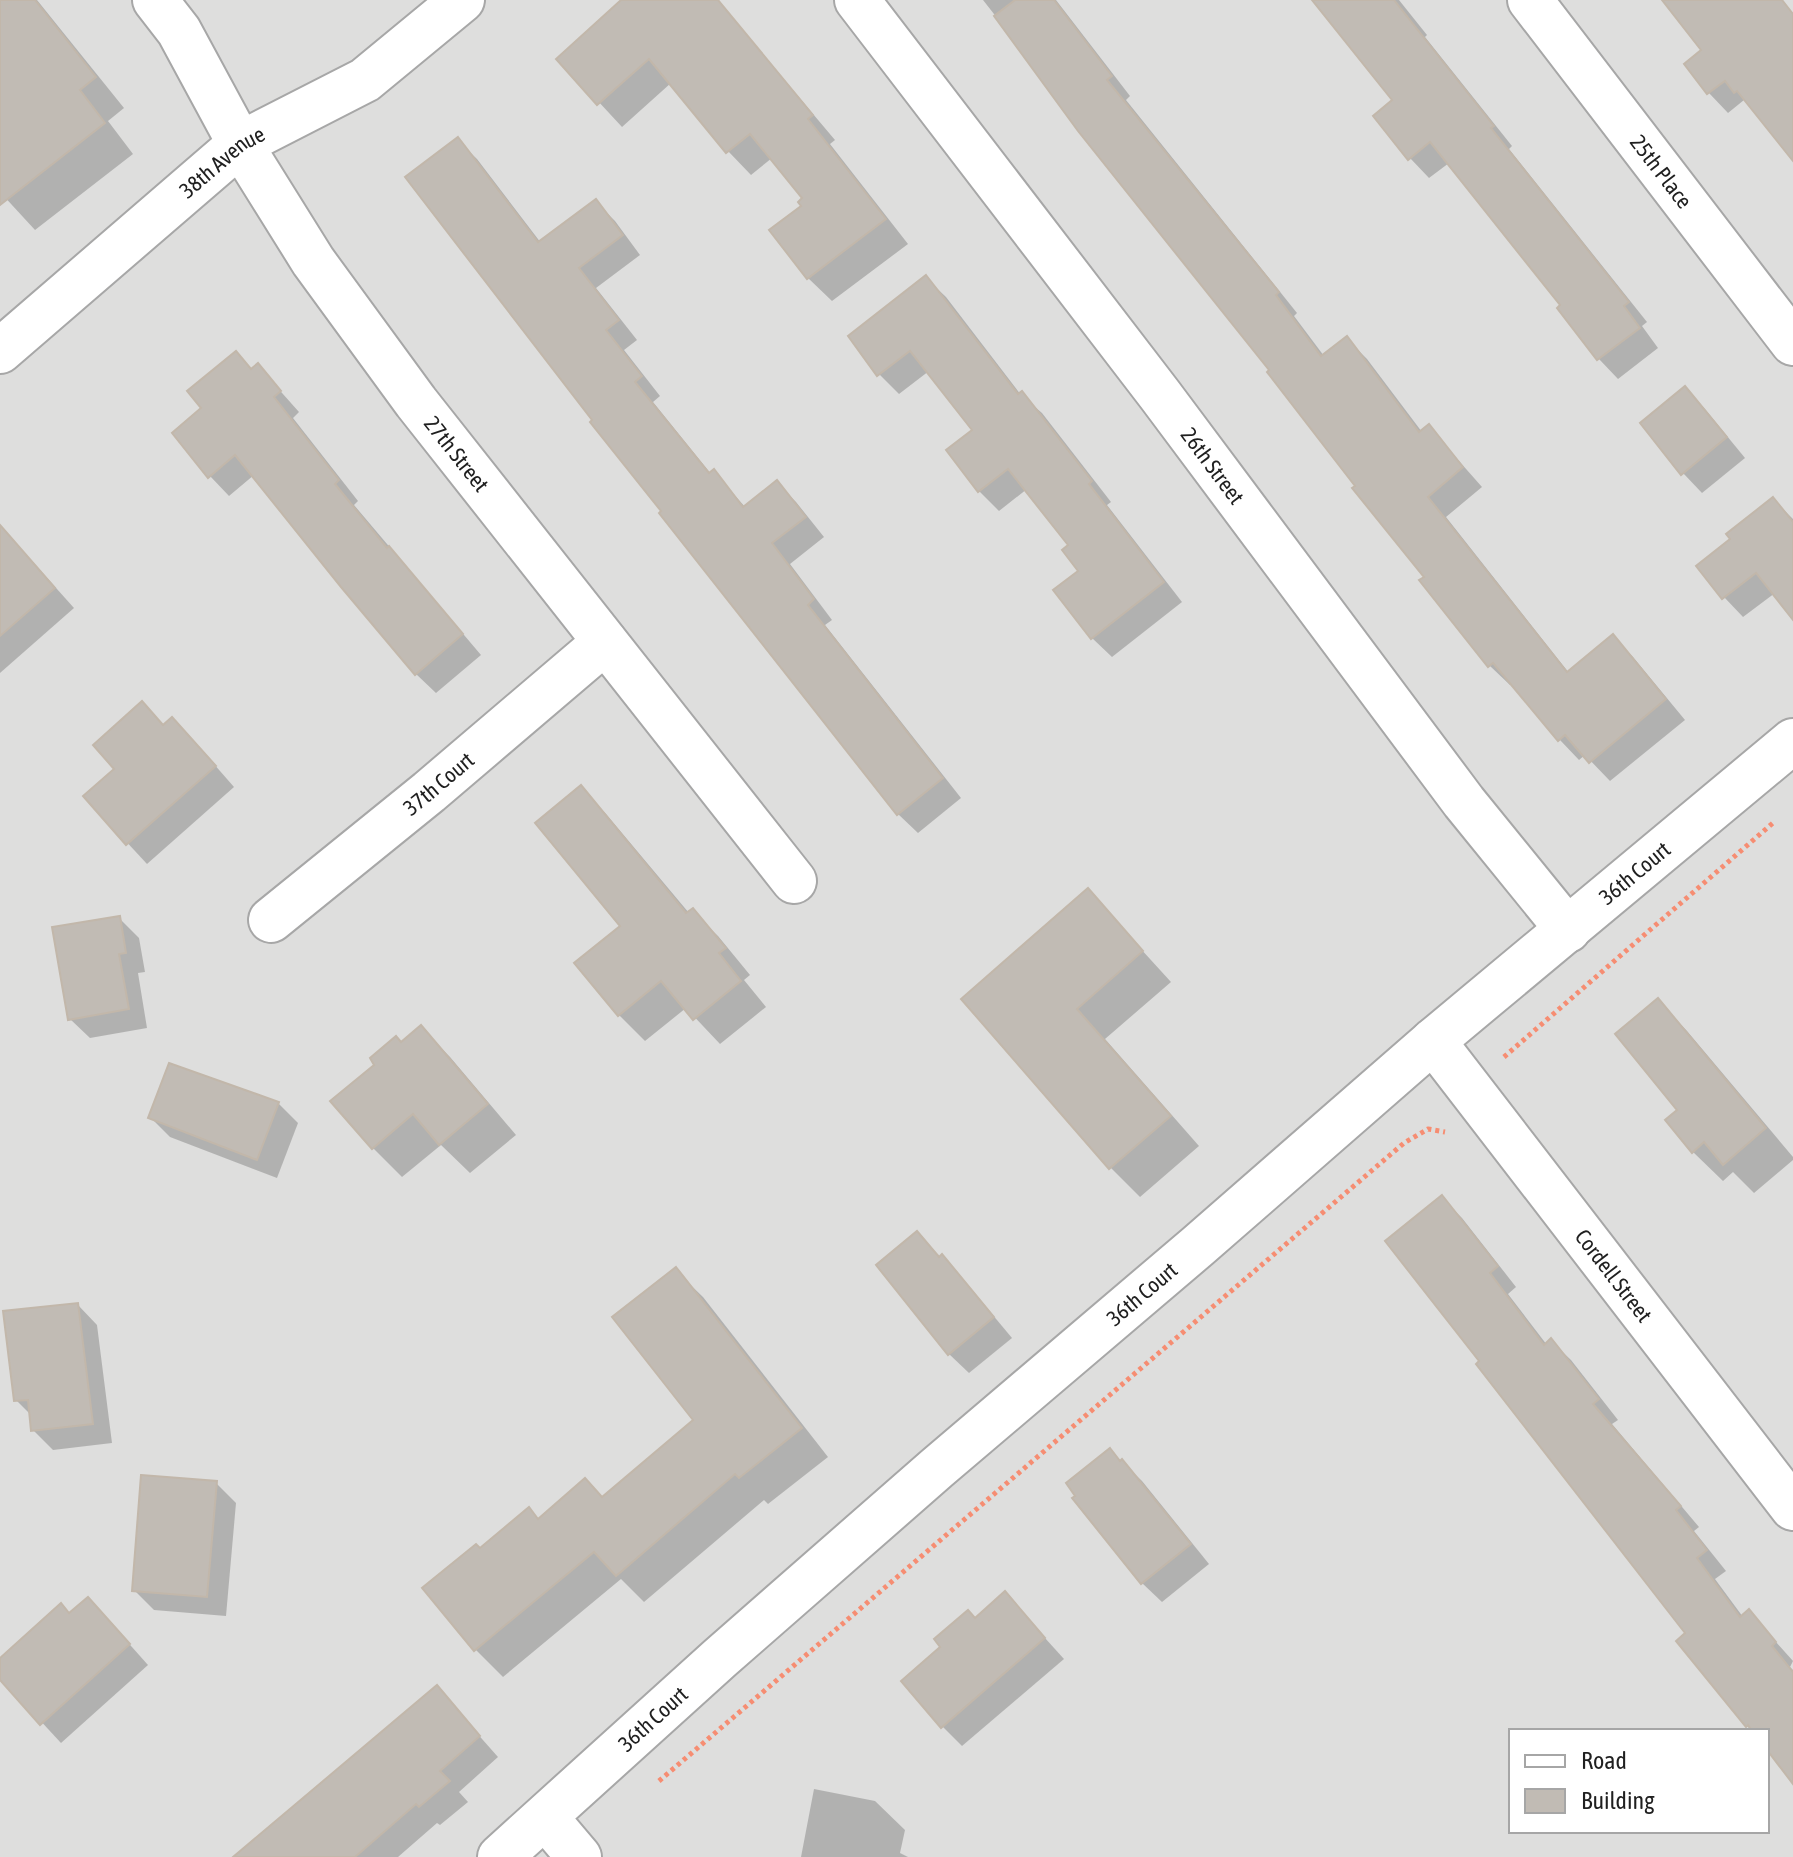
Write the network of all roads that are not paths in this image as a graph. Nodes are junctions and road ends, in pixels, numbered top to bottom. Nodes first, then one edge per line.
1 (155, 0) edge
2 (462, 0) edge
3 (857, 0) edge
4 (1530, 0) edge
5 (240, 144) junction
6 (1793, 343) edge
7 (0, 351) edge
8 (605, 642) junction
9 (1793, 741) edge
10 (794, 881) dead end
11 (271, 920) dead end
12 (1568, 930) junction
13 (1433, 1041) junction
14 (1793, 1508) edge
15 (546, 1818) junction
16 (500, 1857) edge
17 (579, 1857) edge

1 - 5 street, 27th Street
2 - 5 street, 38th Avenue
3 - 12 street, 26th Street
4 - 6 street, 25th Place
5 - 7 street, 38th Avenue
5 - 8 street, 27th Street
8 - 10 street, 27th Street
8 - 11 street, 37th Court
9 - 12 street, 36th Court
12 - 13 street, 36th Court
13 - 14 street, Cordell Street
13 - 15 street, 36th Court
15 - 16 street, 36th Court
15 - 17 street

